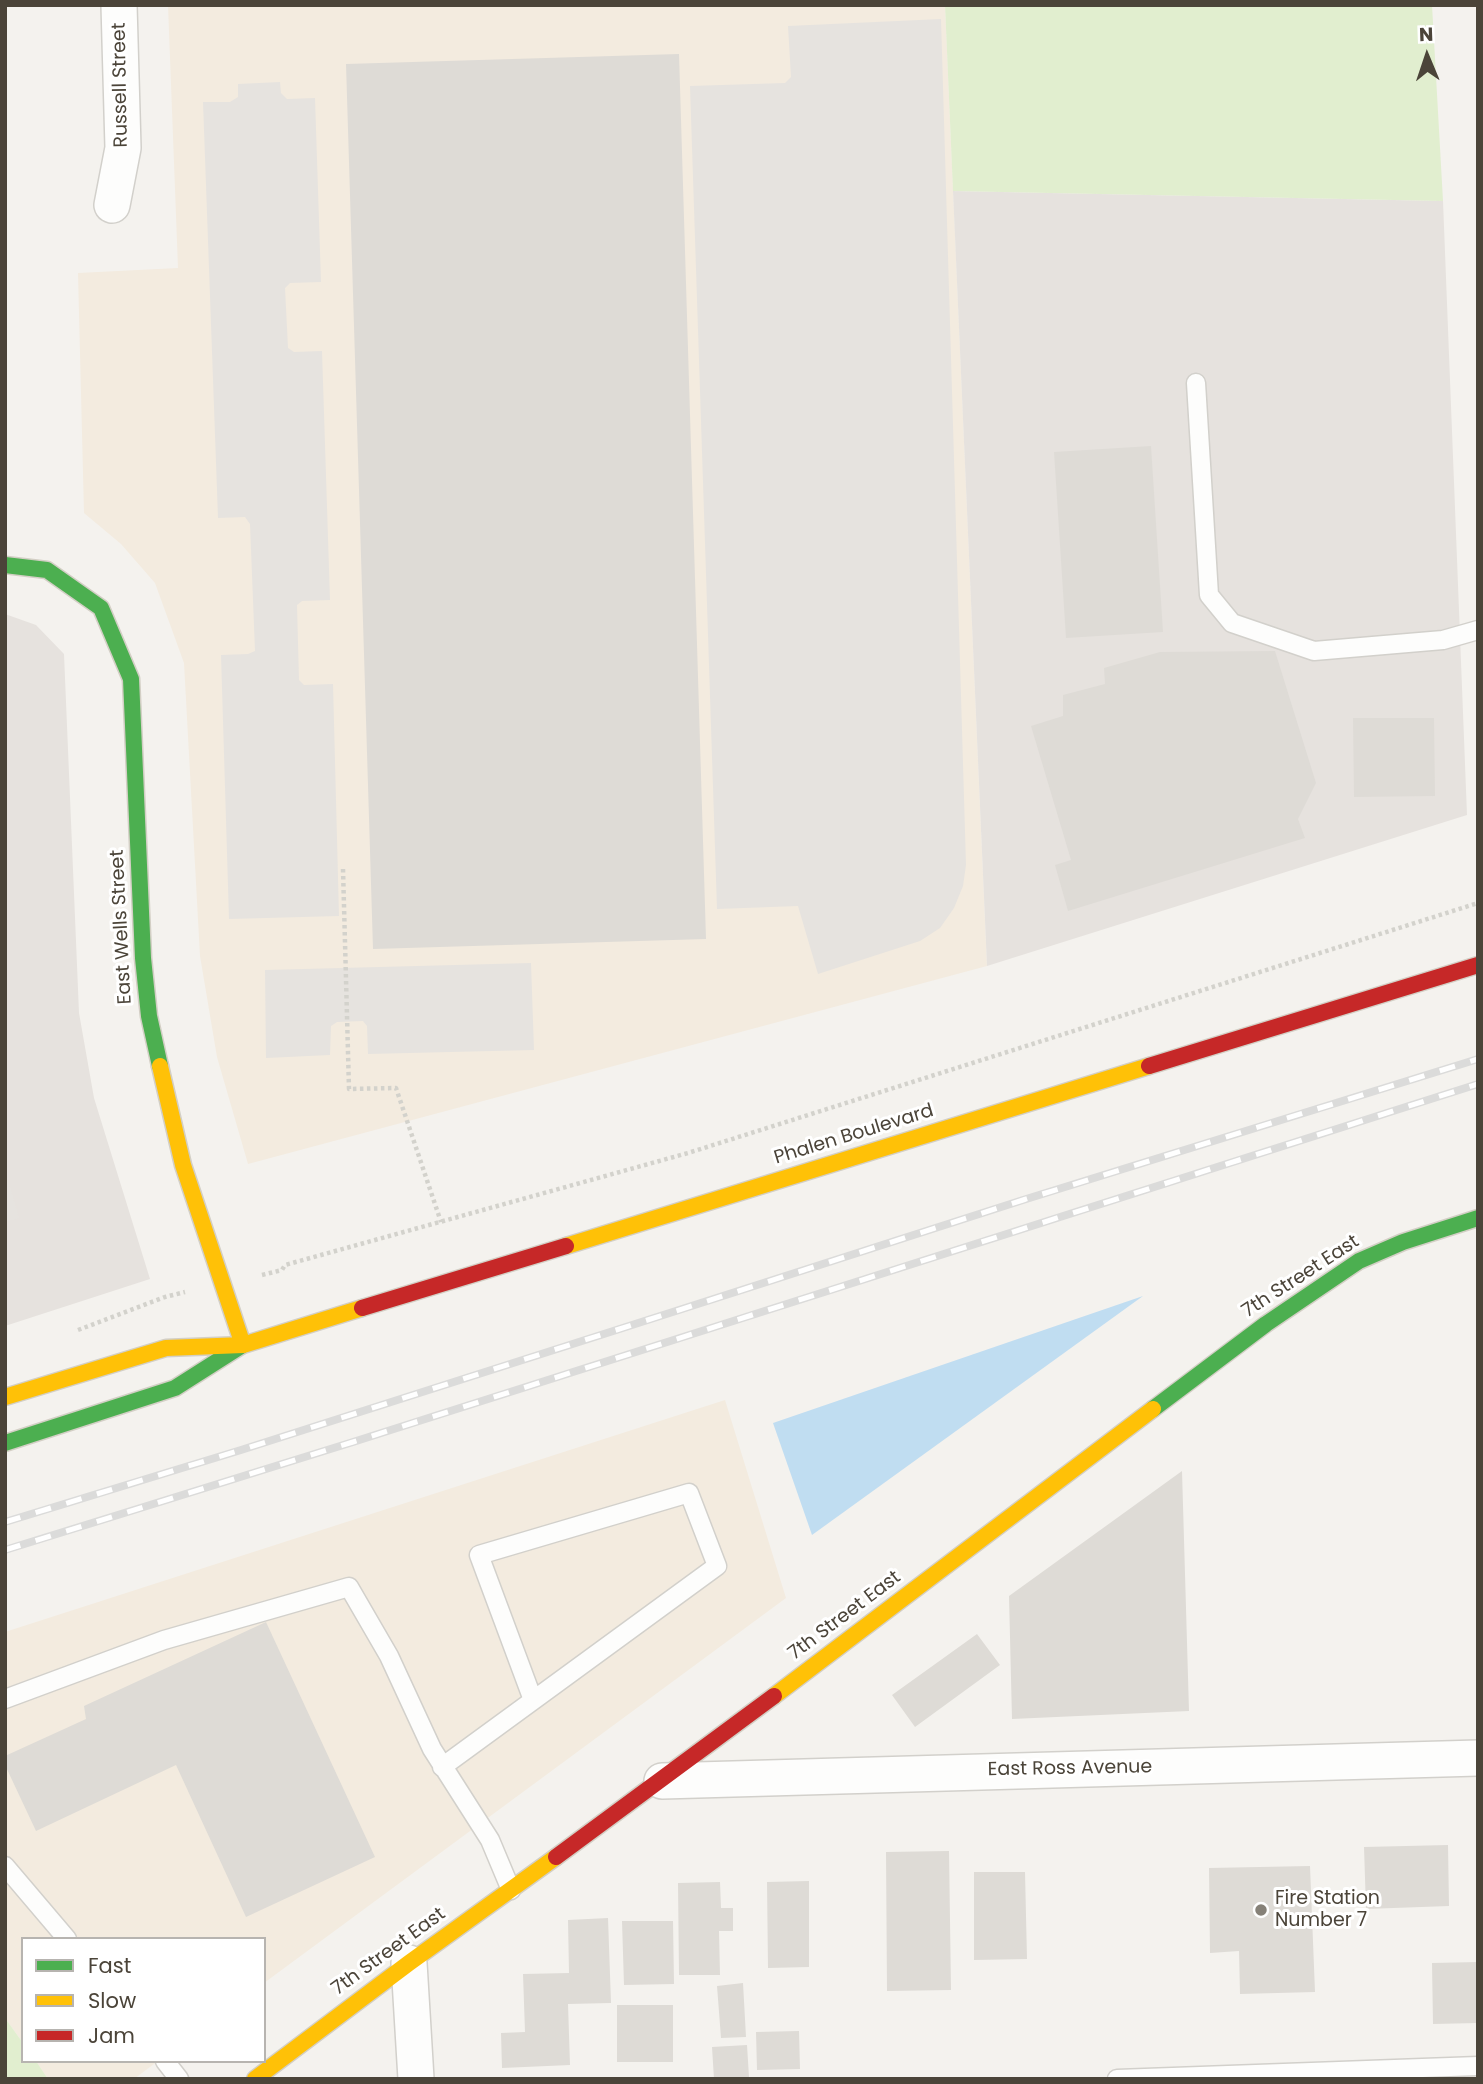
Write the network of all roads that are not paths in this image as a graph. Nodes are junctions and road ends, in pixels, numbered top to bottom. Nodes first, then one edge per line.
1 (119, 5) edge
2 (112, 205) dead end
3 (1196, 383) dead end
4 (5, 565) edge
5 (1478, 630) edge
6 (1478, 965) edge
7 (1478, 1219) edge
8 (243, 1345) junction
9 (5, 1397) edge
10 (5, 1443) edge
11 (5, 1699) edge
12 (533, 1700) junction
13 (1478, 1758) edge
14 (442, 1767) junction
15 (662, 1781) junction
16 (5, 1866) edge
17 (511, 1890) junction
18 (65, 1937) edge
19 (409, 1963) junction
20 (167, 2063) edge
21 (1478, 2066) edge
22 (179, 2079) edge
23 (255, 2079) edge
24 (416, 2079) edge
25 (1117, 2079) edge

1 - 2 street, Russell Street
3 - 5 lane
4 - 8 street, East Wells Street
6 - 8 street, Phalen Boulevard
7 - 15 street, 7th Street East
8 - 9 street, Phalen Boulevard
8 - 10 street, Phalen Boulevard
11 - 14 lane
12 - 12 lane
12 - 14 lane
13 - 15 street, East Ross Avenue
14 - 17 lane
15 - 17 street, 7th Street East
16 - 18 lane
17 - 19 street, 7th Street East
19 - 23 street, 7th Street East
19 - 24 street
20 - 22 lane
21 - 25 lane

